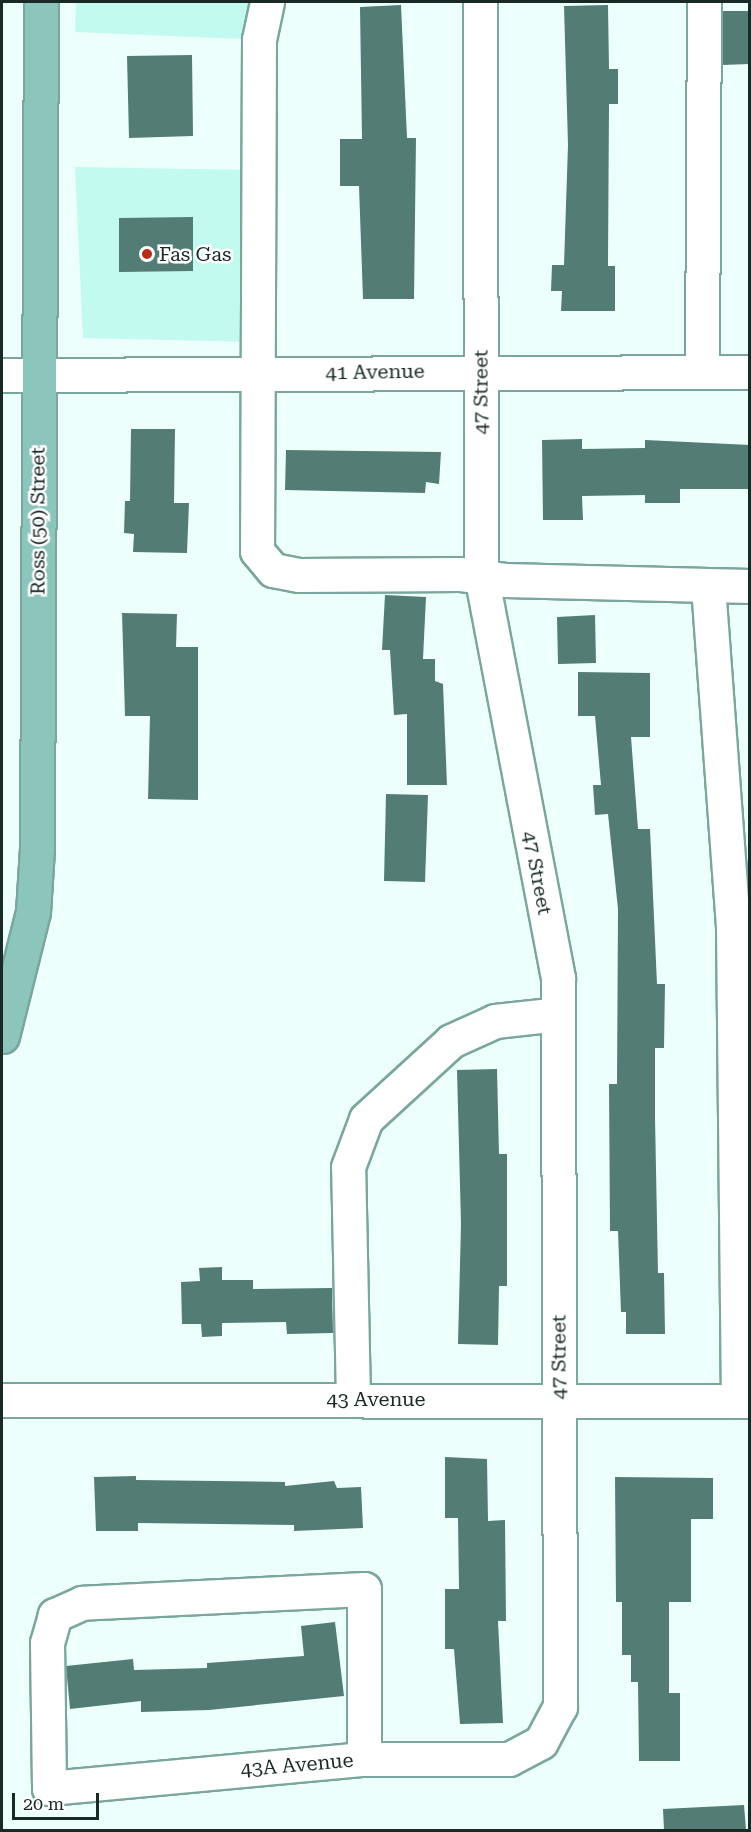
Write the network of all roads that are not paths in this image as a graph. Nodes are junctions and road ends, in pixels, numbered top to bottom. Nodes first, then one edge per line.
1 (41, 2) edge
2 (267, 2) edge
3 (480, 2) edge
4 (704, 2) edge
5 (481, 371) junction
6 (702, 372) junction
7 (750, 372) edge
8 (256, 373) junction
9 (2, 375) edge
10 (38, 375) junction
11 (481, 576) junction
12 (708, 586) junction
13 (750, 586) edge
14 (558, 1014) junction
15 (4, 1023) edge
16 (353, 1399) junction
17 (2, 1400) edge
18 (559, 1401) junction
19 (744, 1401) edge
20 (542, 1742) joint
21 (364, 1760) junction

1 - 10 main road, Ross (50) Street
2 - 8 street
3 - 5 street, 47 Street
4 - 6 street
5 - 6 street, 41 Avenue
5 - 8 street, 41 Avenue
5 - 11 street, 47 Street
6 - 7 street, 41 Avenue
8 - 10 street, 41 Avenue
8 - 11 street
9 - 10 street, 41 Avenue
10 - 15 main road, Ross (50) Street
11 - 12 street
11 - 14 street, 47 Street
12 - 13 street
12 - 19 street
14 - 16 street
14 - 18 street, 47 Street
16 - 17 street, 43 Avenue
16 - 18 street, 43 Avenue
18 - 19 street, 43 Avenue
18 - 20 street, 47 Street
20 - 21 street, 43A Avenue
21 - 21 street, 43A Avenue

